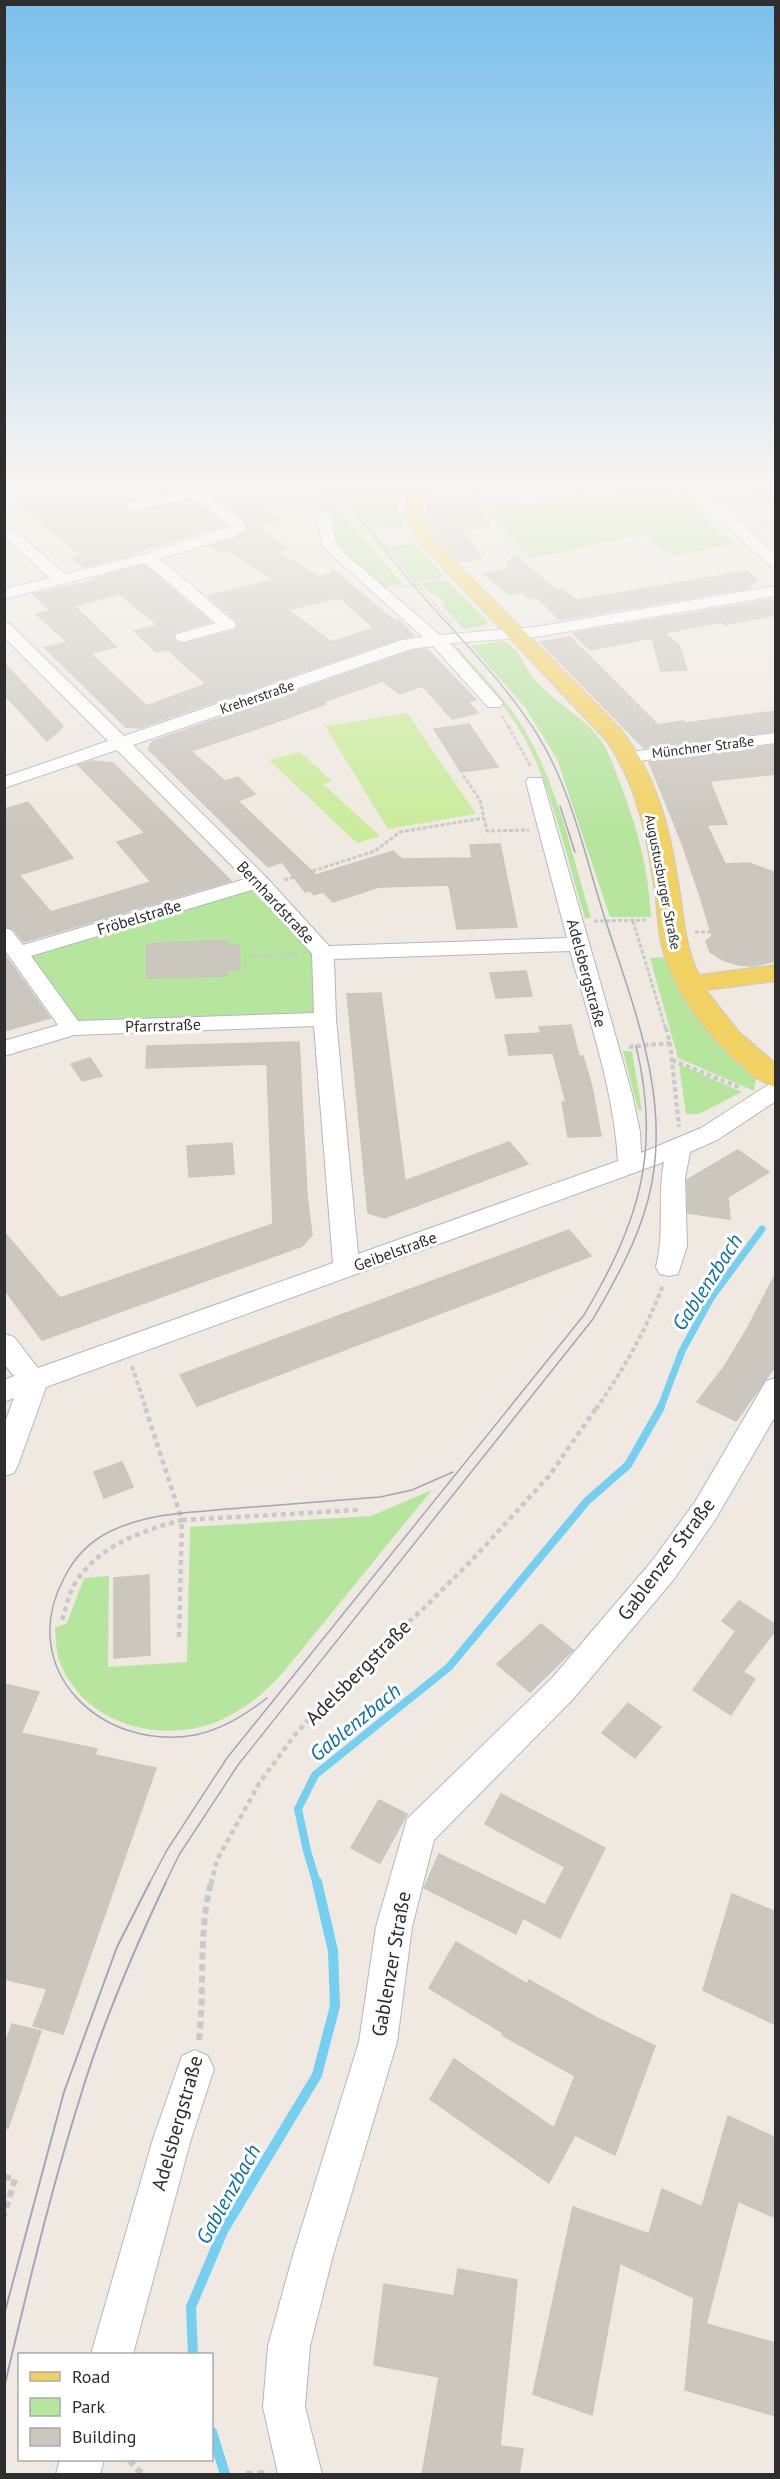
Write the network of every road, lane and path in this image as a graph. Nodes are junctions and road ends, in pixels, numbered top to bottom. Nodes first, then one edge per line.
1 (199, 602) edge
2 (392, 602) edge
3 (432, 602) edge
4 (483, 602) edge
5 (711, 602) edge
6 (4, 627) edge
7 (457, 630) dead end
8 (515, 634) junction
9 (183, 637) dead end
10 (436, 640) junction
11 (494, 703) joint
12 (776, 738) edge
13 (121, 745) junction
14 (631, 756) junction
15 (463, 775) dead end
16 (535, 782) joint
17 (4, 783) edge
18 (484, 818) junction
19 (548, 829) junction
20 (261, 884) junction
21 (698, 932) dead end
22 (711, 932) dead end
23 (576, 933) junction
24 (4, 934) edge
25 (19, 953) junction
26 (323, 953) junction
27 (290, 954) dead end
28 (251, 956) dead end
29 (776, 973) edge
30 (689, 984) junction
31 (325, 1019) junction
32 (72, 1028) junction
33 (670, 1043) junction
34 (629, 1047) dead end
35 (4, 1049) edge
36 (672, 1060) junction
37 (771, 1089) edge
38 (679, 1148) junction
39 (630, 1166) junction
40 (669, 1267) joint
41 (346, 1269) junction
42 (4, 1344) edge
43 (126, 1348) junction
44 (34, 1382) junction
45 (776, 1389) edge
46 (4, 1391) edge
47 (4, 1465) edge
48 (359, 1510) dead end
49 (182, 1520) junction
50 (62, 1620) dead end
51 (179, 1637) dead end
52 (195, 2069) joint
53 (4, 2176) edge
54 (4, 2215) edge
55 (113, 2353) edge
56 (130, 2461) edge
57 (146, 2475) edge
58 (300, 2475) edge

1 - 9 street
2 - 10 street
3 - 7 path
4 - 8 main road, Augustusburger Straße
5 - 8 street, Kreherstraße
6 - 13 street, Bernhardstraße
8 - 10 street, Kreherstraße
8 - 14 main road, Augustusburger Straße
10 - 11 street
10 - 13 street, Kreherstraße
11 - 16 path
12 - 14 street, Münchner Straße
13 - 17 street, Kreherstraße
13 - 20 street, Bernhardstraße
14 - 30 main road, Augustusburger Straße
15 - 18 path
16 - 19 street, Adelsbergstraße
18 - 19 path
18 - 20 path
19 - 23 street, Adelsbergstraße
20 - 25 street, Fröbelstraße
20 - 26 street, Bernhardstraße
21 - 22 path
23 - 26 street
23 - 33 path
23 - 39 street, Adelsbergstraße
24 - 25 street
25 - 32 street
26 - 31 street, Bernhardstraße
27 - 28 path
29 - 30 main road
30 - 37 main road, Augustusburger Straße
31 - 32 street, Pfarrstraße
31 - 41 street, Bernhardstraße
32 - 35 street, Pfarrstraße
33 - 34 path
33 - 36 path
36 - 37 path
36 - 38 path
37 - 38 street, Geibelstraße
38 - 39 street, Geibelstraße
38 - 40 street
39 - 41 street, Geibelstraße
40 - 52 path, Adelsbergstraße
41 - 43 street, Geibelstraße
42 - 44 street
43 - 44 street, Geibelstraße
43 - 49 path
44 - 46 street, Geibelstraße
44 - 47 street
45 - 58 street, Gablenzer Straße
48 - 49 path
49 - 50 path
49 - 51 path
52 - 55 street, Adelsbergstraße
53 - 54 path
56 - 57 path

